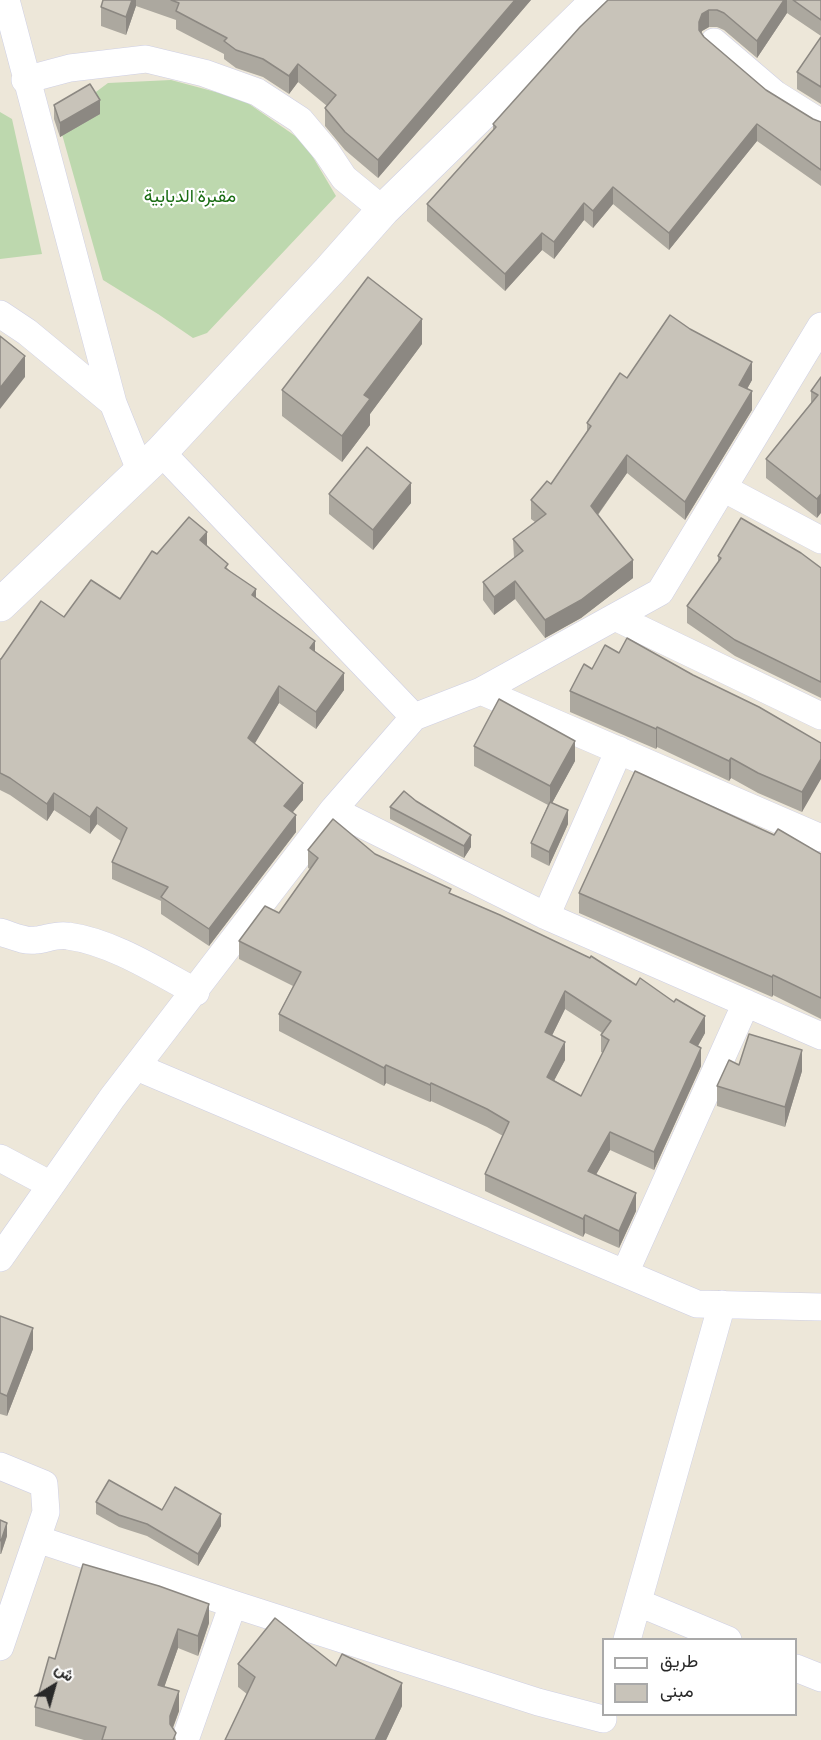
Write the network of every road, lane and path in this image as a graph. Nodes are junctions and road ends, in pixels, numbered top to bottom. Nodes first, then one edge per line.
1 (6, 0) edge
2 (598, 0) edge
3 (714, 42) edge
4 (26, 80) junction
5 (821, 123) edge
6 (383, 210) junction
7 (0, 314) edge
8 (821, 326) edge
9 (113, 403) junction
10 (151, 461) junction
11 (723, 488) junction
12 (821, 540) edge
13 (0, 605) edge
14 (615, 617) junction
15 (481, 691) junction
16 (821, 716) edge
17 (414, 717) junction
18 (619, 750) junction
19 (333, 810) junction
20 (821, 838) edge
21 (546, 916) junction
22 (0, 932) edge
23 (196, 992) junction
24 (746, 1003) junction
25 (821, 1036) edge
26 (137, 1067) junction
27 (0, 1158) edge
28 (51, 1185) junction
29 (0, 1258) edge
30 (625, 1273) junction
31 (722, 1304) junction
32 (821, 1307) edge
33 (0, 1466) edge
34 (37, 1539) junction
35 (639, 1603) junction
36 (233, 1604) junction
37 (628, 1638) edge
38 (723, 1638) edge
39 (0, 1647) edge
40 (797, 1669) edge
41 (821, 1678) edge
42 (602, 1724) edge
43 (185, 1740) edge

1 - 4 street
2 - 6 street
3 - 5 street
4 - 6 street
4 - 9 street
6 - 10 street
7 - 9 street
8 - 11 street
9 - 10 street
10 - 13 street
10 - 17 street
11 - 12 street
11 - 14 street
14 - 15 street
14 - 16 street
15 - 17 street
15 - 18 street
17 - 19 street
18 - 20 street
18 - 21 street
19 - 21 street
19 - 23 street
21 - 24 street
22 - 23 street
23 - 26 street
24 - 25 street
24 - 30 street
26 - 28 street
26 - 30 street
27 - 28 street
28 - 29 street
30 - 31 street
31 - 32 street
31 - 35 street
33 - 34 street
34 - 36 street
34 - 39 street
35 - 37 street
35 - 38 street
36 - 42 street
36 - 43 street
40 - 41 street

